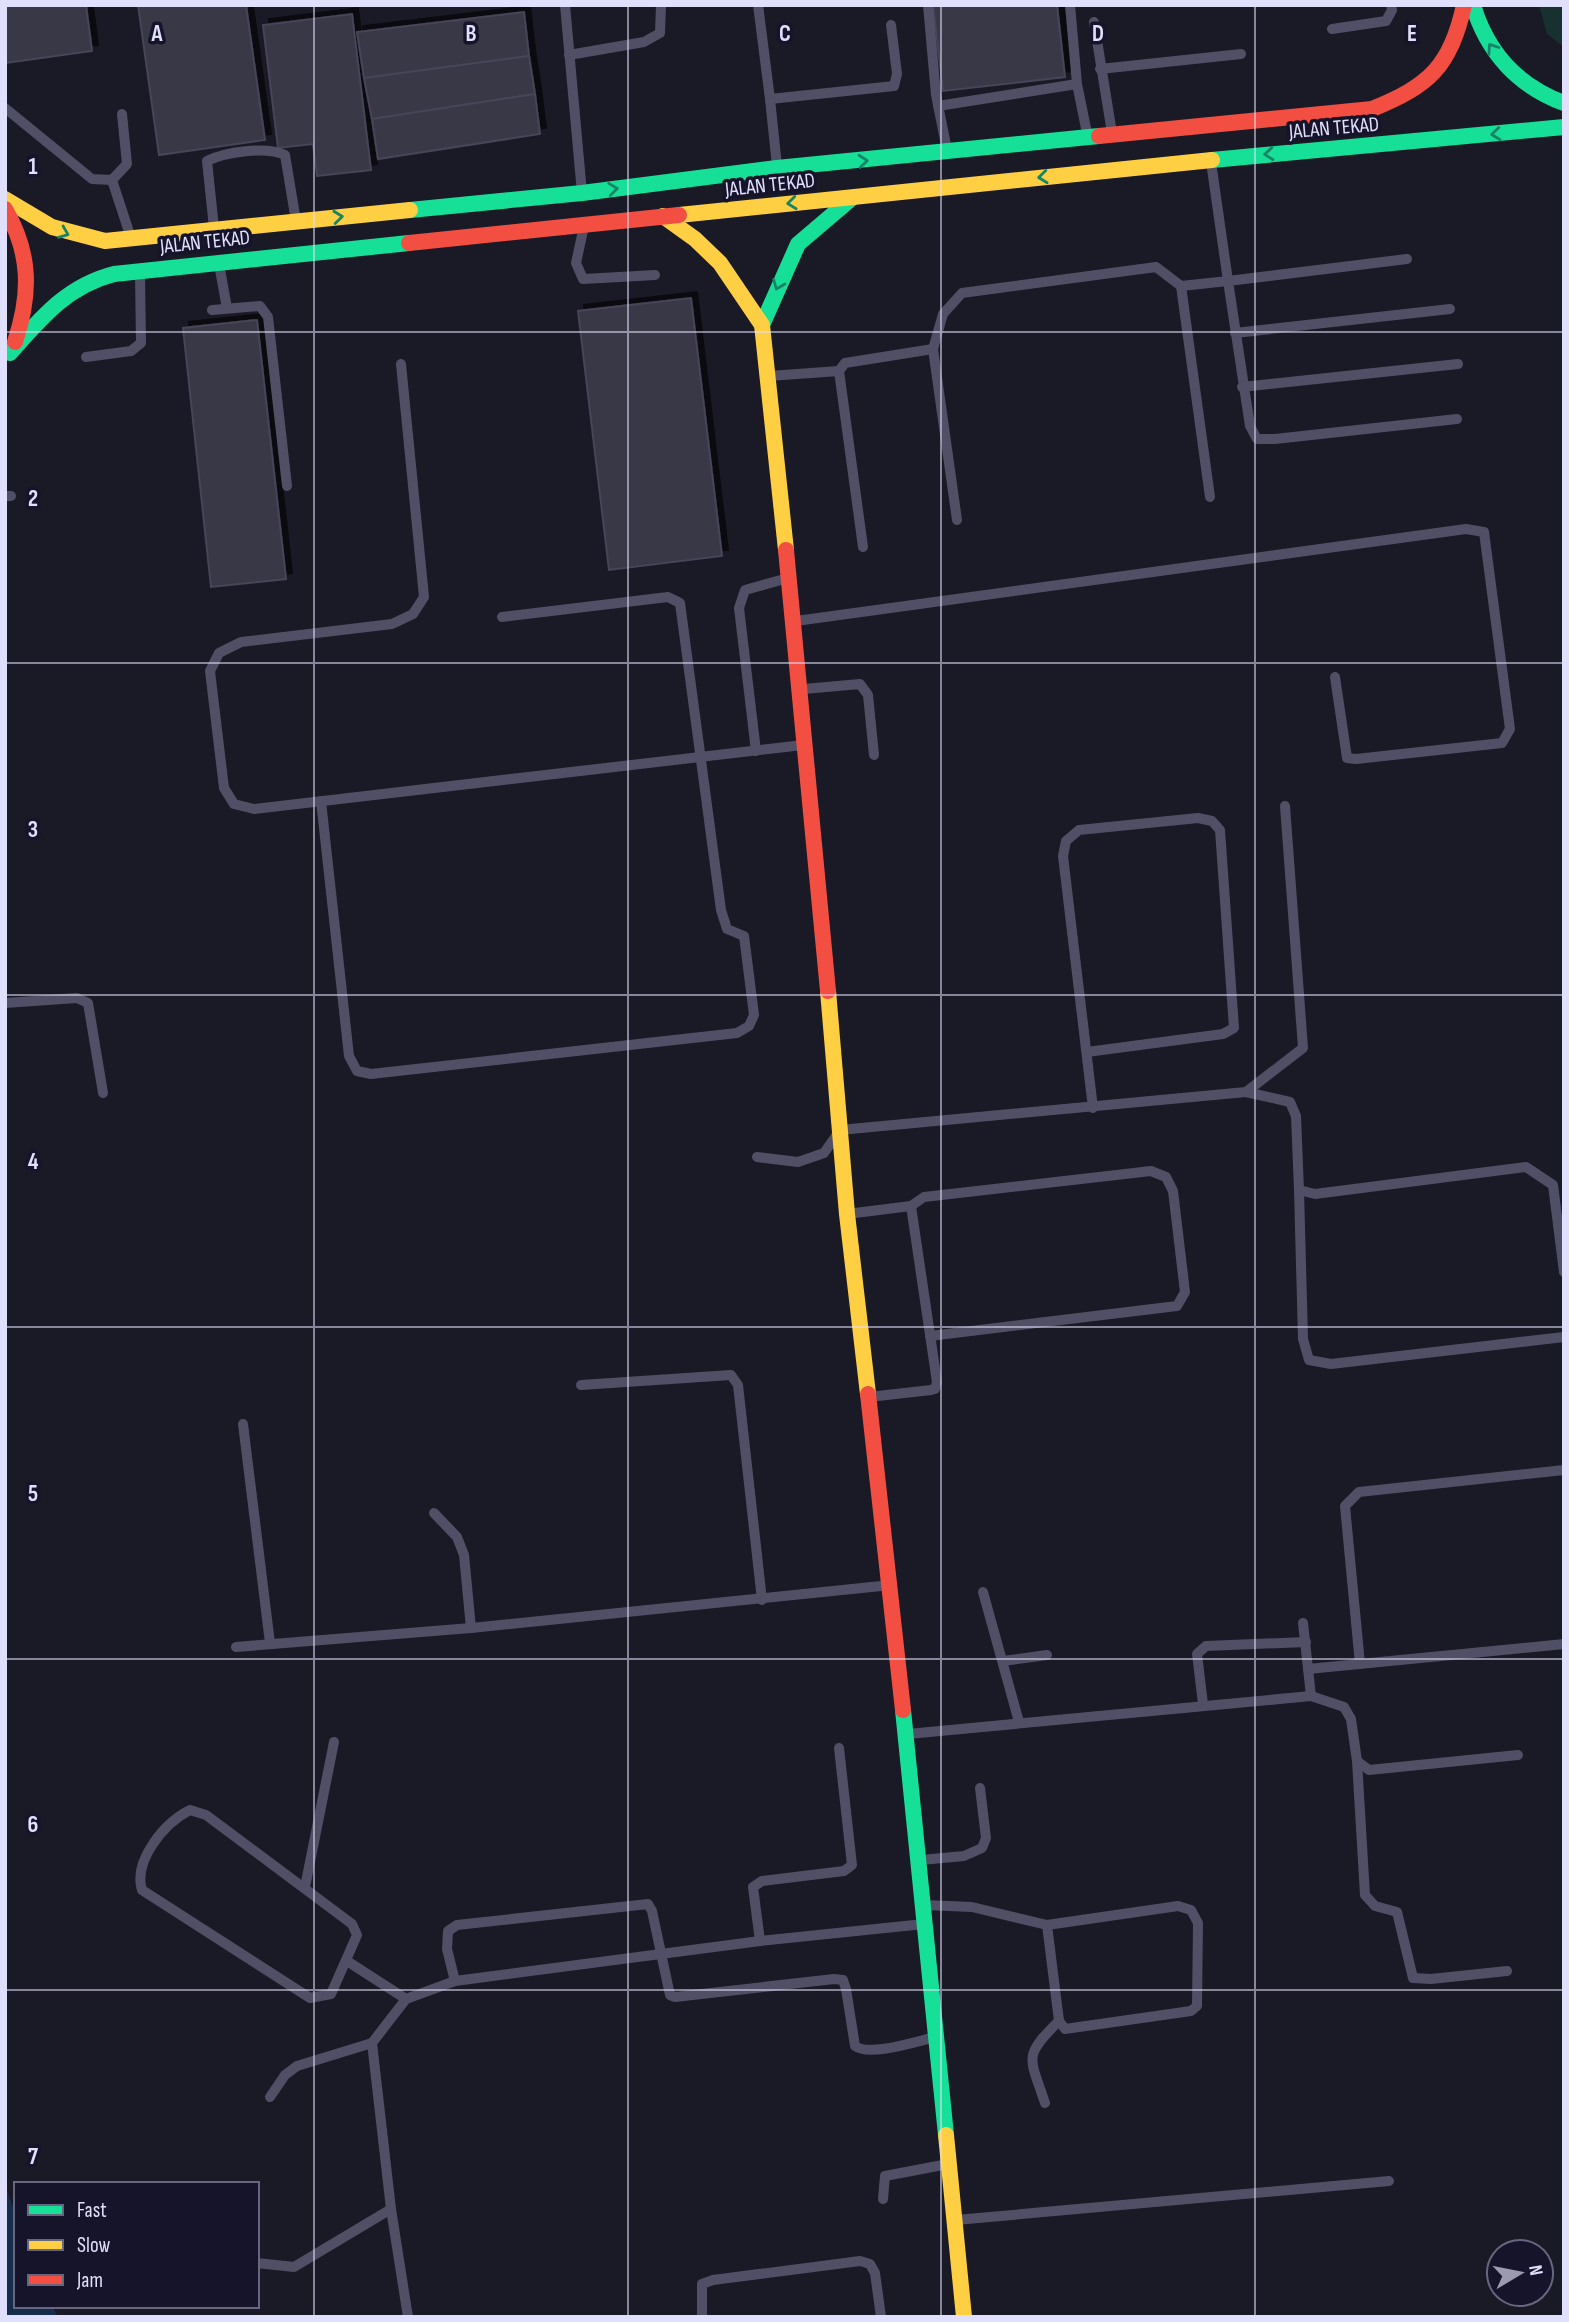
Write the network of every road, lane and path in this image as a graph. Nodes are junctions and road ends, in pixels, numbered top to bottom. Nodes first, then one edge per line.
1 (565, 5) edge
2 (661, 5) edge
3 (758, 5) edge
4 (928, 5) edge
5 (1070, 5) edge
6 (1391, 5) edge
7 (1464, 5) edge
8 (1473, 5) edge
9 (1094, 22) dead end
10 (891, 25) dead end
11 (1332, 29) dead end
12 (1241, 54) dead end
13 (569, 55) junction
14 (1100, 69) junction
15 (1077, 84) junction
16 (770, 99) junction
17 (1564, 103) edge
18 (938, 106) junction
19 (5, 108) edge
20 (122, 114) dead end
21 (1564, 127) edge
22 (1113, 136) junction
23 (1088, 139) junction
24 (948, 153) junction
25 (1211, 160) junction
26 (777, 168) junction
27 (112, 180) junction
28 (582, 193) junction
29 (852, 198) junction
30 (5, 199) edge
31 (5, 209) edge
32 (663, 216) junction
33 (296, 221) junction
34 (584, 226) junction
35 (215, 229) junction
36 (132, 240) junction
37 (1407, 259) dead end
38 (218, 262) junction
39 (140, 271) junction
40 (655, 275) dead end
41 (1228, 281) junction
42 (1181, 286) junction
43 (226, 308) junction
44 (1451, 309) dead end
45 (212, 310) dead end
46 (762, 325) junction
47 (1235, 333) junction
48 (933, 349) junction
49 (8, 356) edge
50 (86, 357) dead end
51 (401, 364) dead end
52 (1458, 365) dead end
53 (839, 371) junction
54 (766, 376) junction
55 (1242, 387) junction
56 (1457, 419) dead end
57 (287, 486) dead end
58 (1210, 497) dead end
59 (957, 520) dead end
60 (863, 547) dead end
61 (788, 578) junction
62 (502, 617) dead end
63 (793, 622) junction
64 (1335, 677) dead end
65 (801, 689) junction
66 (806, 744) junction
67 (756, 751) junction
68 (874, 755) dead end
69 (700, 759) junction
70 (321, 801) junction
71 (1285, 806) dead end
72 (5, 1003) edge
73 (1087, 1052) junction
74 (1246, 1092) junction
75 (103, 1093) dead end
76 (1093, 1108) junction
77 (840, 1130) junction
78 (757, 1157) dead end
79 (1299, 1190) junction
80 (911, 1206) junction
81 (847, 1214) junction
82 (1564, 1272) edge
83 (930, 1336) junction
84 (1564, 1337) edge
85 (581, 1385) dead end
86 (869, 1396) junction
87 (243, 1424) dead end
88 (1564, 1470) edge
89 (434, 1513) dead end
90 (891, 1585) junction
91 (983, 1592) dead end
92 (762, 1600) junction
93 (1303, 1623) dead end
94 (471, 1628) junction
95 (1306, 1642) junction
96 (270, 1643) junction
97 (1564, 1644) edge
98 (236, 1647) dead end
99 (1047, 1655) dead end
100 (1003, 1661) junction
101 (1360, 1664) junction
102 (1308, 1669) junction
103 (1311, 1696) junction
104 (1203, 1704) junction
105 (1019, 1722) junction
106 (905, 1734) junction
107 (334, 1742) dead end
108 (839, 1748) dead end
109 (1518, 1755) dead end
110 (1357, 1760) junction
111 (980, 1788) dead end
112 (918, 1860) junction
113 (305, 1887) junction
114 (922, 1905) junction
115 (924, 1924) junction
116 (1046, 1925) junction
117 (760, 1941) junction
118 (660, 1955) junction
119 (347, 1961) junction
120 (1507, 1971) dead end
121 (455, 1981) junction
122 (406, 1999) junction
123 (1059, 2021) junction
124 (936, 2037) junction
125 (372, 2043) junction
126 (270, 2097) dead end
127 (1045, 2103) dead end
128 (948, 2164) junction
129 (1389, 2181) dead end
130 (883, 2199) dead end
131 (391, 2209) junction
132 (954, 2220) junction
133 (259, 2263) edge
134 (408, 2317) edge
135 (702, 2317) edge
136 (881, 2317) edge
137 (964, 2317) edge

1 - 13 lane
2 - 13 lane
3 - 16 lane
4 - 18 lane
5 - 15 lane
6 - 11 lane
7 - 22 street, JALAN TEKAD
17 -> 8 street
9 - 14 lane
10 - 16 lane
12 - 14 lane
13 - 28 lane
14 - 22 lane
15 - 18 lane
15 - 23 lane
16 - 26 lane
18 - 24 lane
19 - 27 lane
20 - 27 lane
21 -> 25 street, JALAN TEKAD
22 - 23 street, JALAN TEKAD
23 - 24 street, JALAN TEKAD
26 -> 24 street, JALAN TEKAD
25 -> 29 street, JALAN TEKAD
25 - 41 lane
28 -> 26 street, JALAN TEKAD
27 - 36 lane
33 -> 28 street, JALAN TEKAD
29 -> 32 street, JALAN TEKAD
29 -> 46 street
30 -> 36 street, JALAN TEKAD
31 - 49 street
32 - 34 street, JALAN TEKAD
32 - 46 street
33 - 35 street, JALAN TEKAD
33 - 35 lane
34 - 38 street, JALAN TEKAD
34 - 40 lane
35 - 36 street, JALAN TEKAD
37 - 41 lane
38 - 39 street, JALAN TEKAD
38 - 43 lane
39 - 49 street, JALAN TEKAD
39 - 50 lane
41 - 42 lane
41 - 47 lane
42 - 48 lane
42 - 58 lane
43 - 45 lane
43 - 57 lane
44 - 47 lane
46 - 54 street
47 - 55 lane
48 - 53 lane
48 - 59 lane
51 - 70 lane
52 - 55 lane
53 - 54 lane
53 - 60 lane
54 - 61 street
55 - 56 lane
61 - 63 street
61 - 67 lane
62 - 69 lane
63 - 64 lane
63 - 65 street
65 - 66 street
65 - 68 lane
66 - 67 lane
66 - 77 street
67 - 69 lane
69 - 70 lane
69 - 70 lane
71 - 74 lane
72 - 75 lane
73 - 73 lane
73 - 76 lane
74 - 76 lane
74 - 79 lane
76 - 77 lane
77 - 78 lane
77 - 81 street
79 - 82 lane
79 - 84 lane
80 - 81 lane
80 - 83 lane
80 - 83 lane
81 - 86 street
83 - 86 lane
85 - 92 lane
86 - 90 street
87 - 96 lane
88 - 101 lane
89 - 94 lane
90 - 92 lane
90 - 106 street
91 - 100 lane
92 - 94 lane
93 - 95 lane
94 - 96 lane
95 - 102 lane
95 - 104 lane
96 - 98 lane
97 - 101 lane
99 - 100 lane
100 - 105 lane
101 - 102 lane
102 - 103 lane
103 - 104 lane
103 - 110 lane
104 - 105 lane
105 - 106 lane
106 - 112 street
107 - 113 lane
108 - 117 lane
109 - 110 lane
110 - 120 lane
111 - 112 lane
112 - 114 street
113 - 119 lane
113 - 119 lane
114 - 115 street
114 - 116 lane
115 - 117 lane
115 - 124 street
116 - 123 lane
116 - 123 lane
117 - 118 lane
118 - 121 lane
118 - 121 lane
118 - 124 lane
119 - 122 lane
121 - 122 lane
122 - 125 lane
123 - 127 lane
124 - 128 street
125 - 126 lane
125 - 131 lane
128 - 130 lane
128 - 132 street
129 - 132 lane
131 - 133 lane
131 - 134 lane
132 - 137 street
135 - 136 lane

